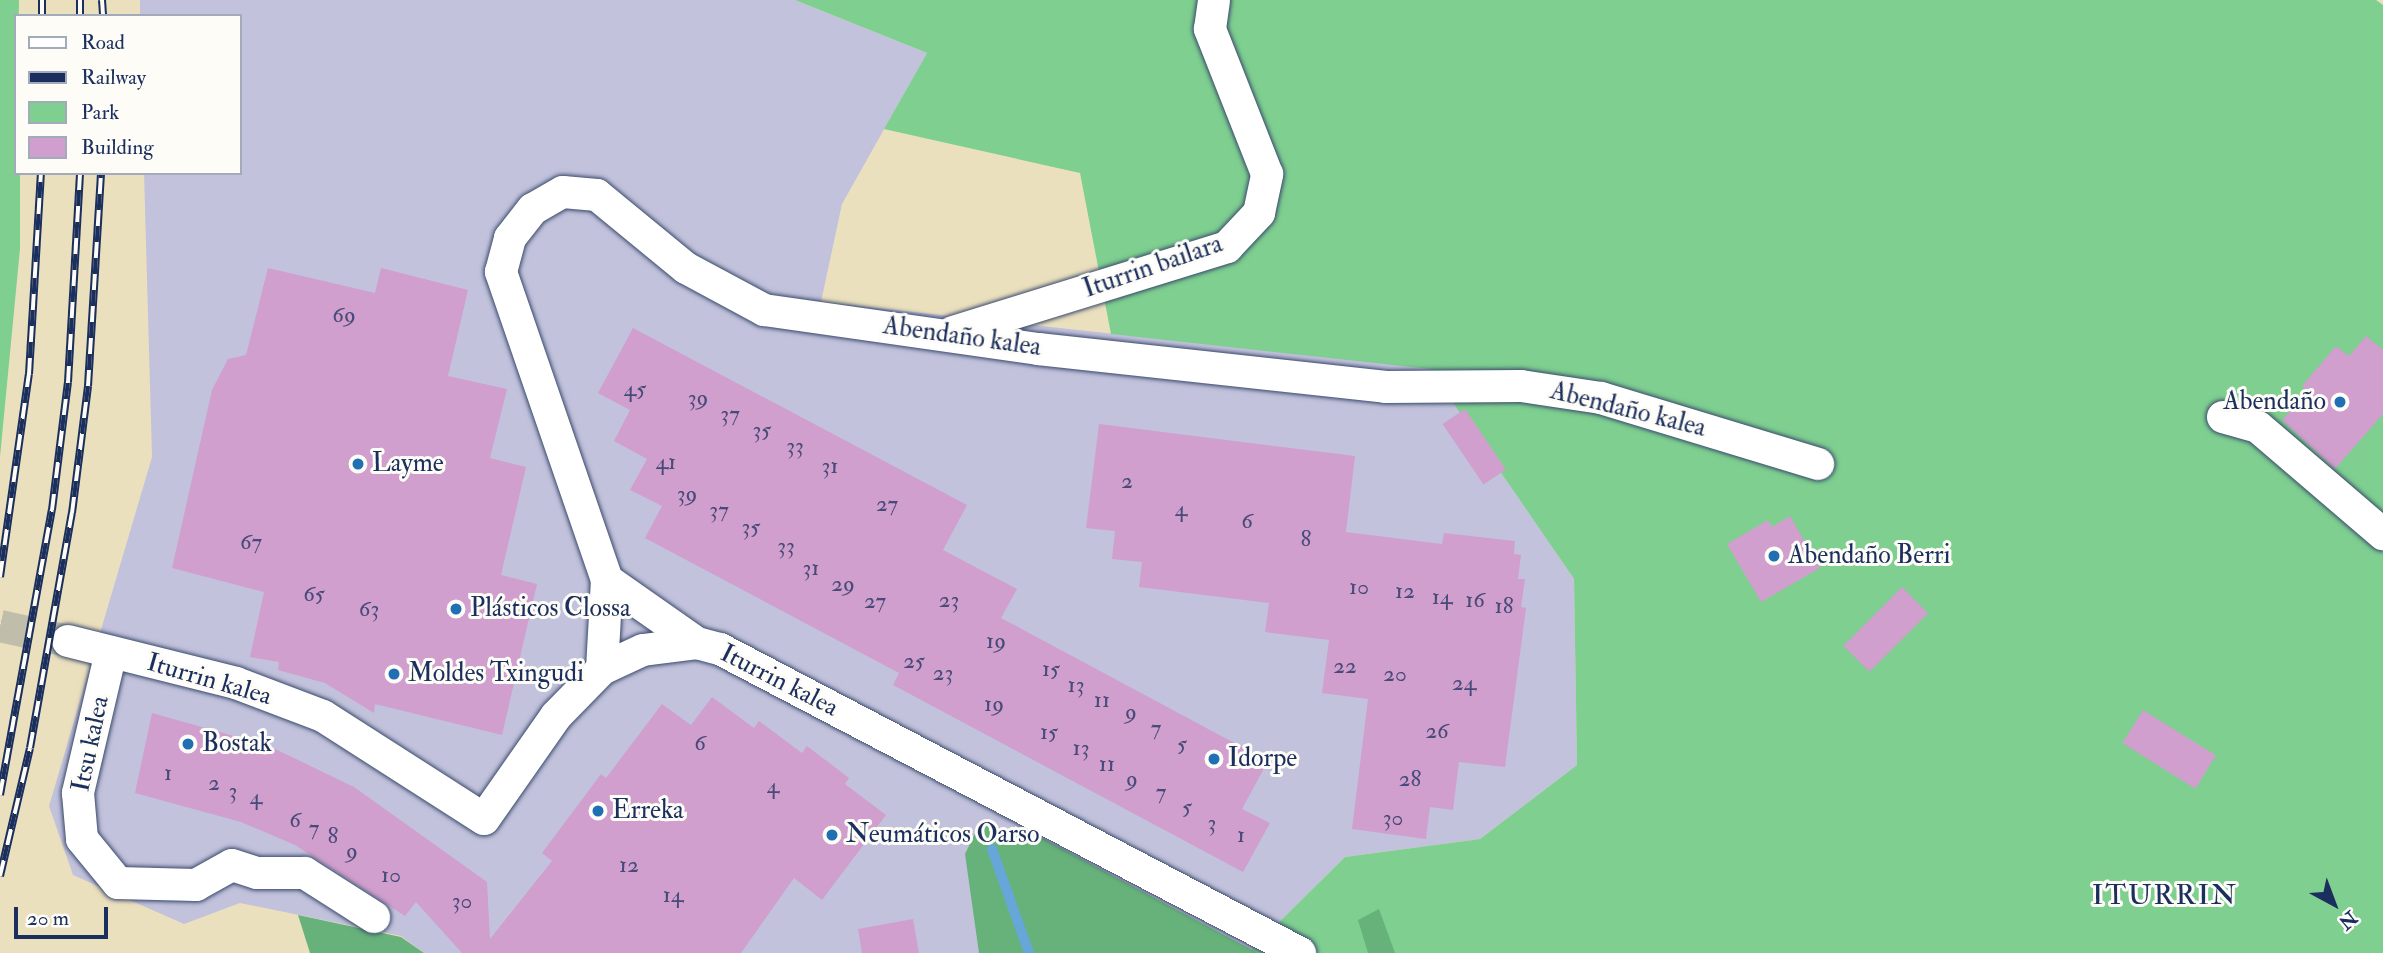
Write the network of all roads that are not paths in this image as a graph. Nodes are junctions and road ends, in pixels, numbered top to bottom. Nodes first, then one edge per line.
1 (1214, 0) edge
2 (944, 335) junction
3 (2223, 417) dead end
4 (1818, 464) dead end
5 (2383, 534) edge
6 (607, 580) junction
7 (68, 641) tunnel mouth
8 (697, 643) junction
9 (111, 652) junction
10 (602, 669) junction
11 (374, 917) dead end
12 (1300, 953) edge

1 - 2 street, Iturrin bailara
2 - 4 street, Abendaño kalea
2 - 6 street, Abendaño kalea
3 - 5 street
6 - 8 street
6 - 10 street
7 - 9 street, Iturrin kalea
8 - 10 street, Iturrin kalea
8 - 12 street, Iturrin kalea
9 - 10 street, Iturrin kalea
9 - 11 street, Itsu kalea

